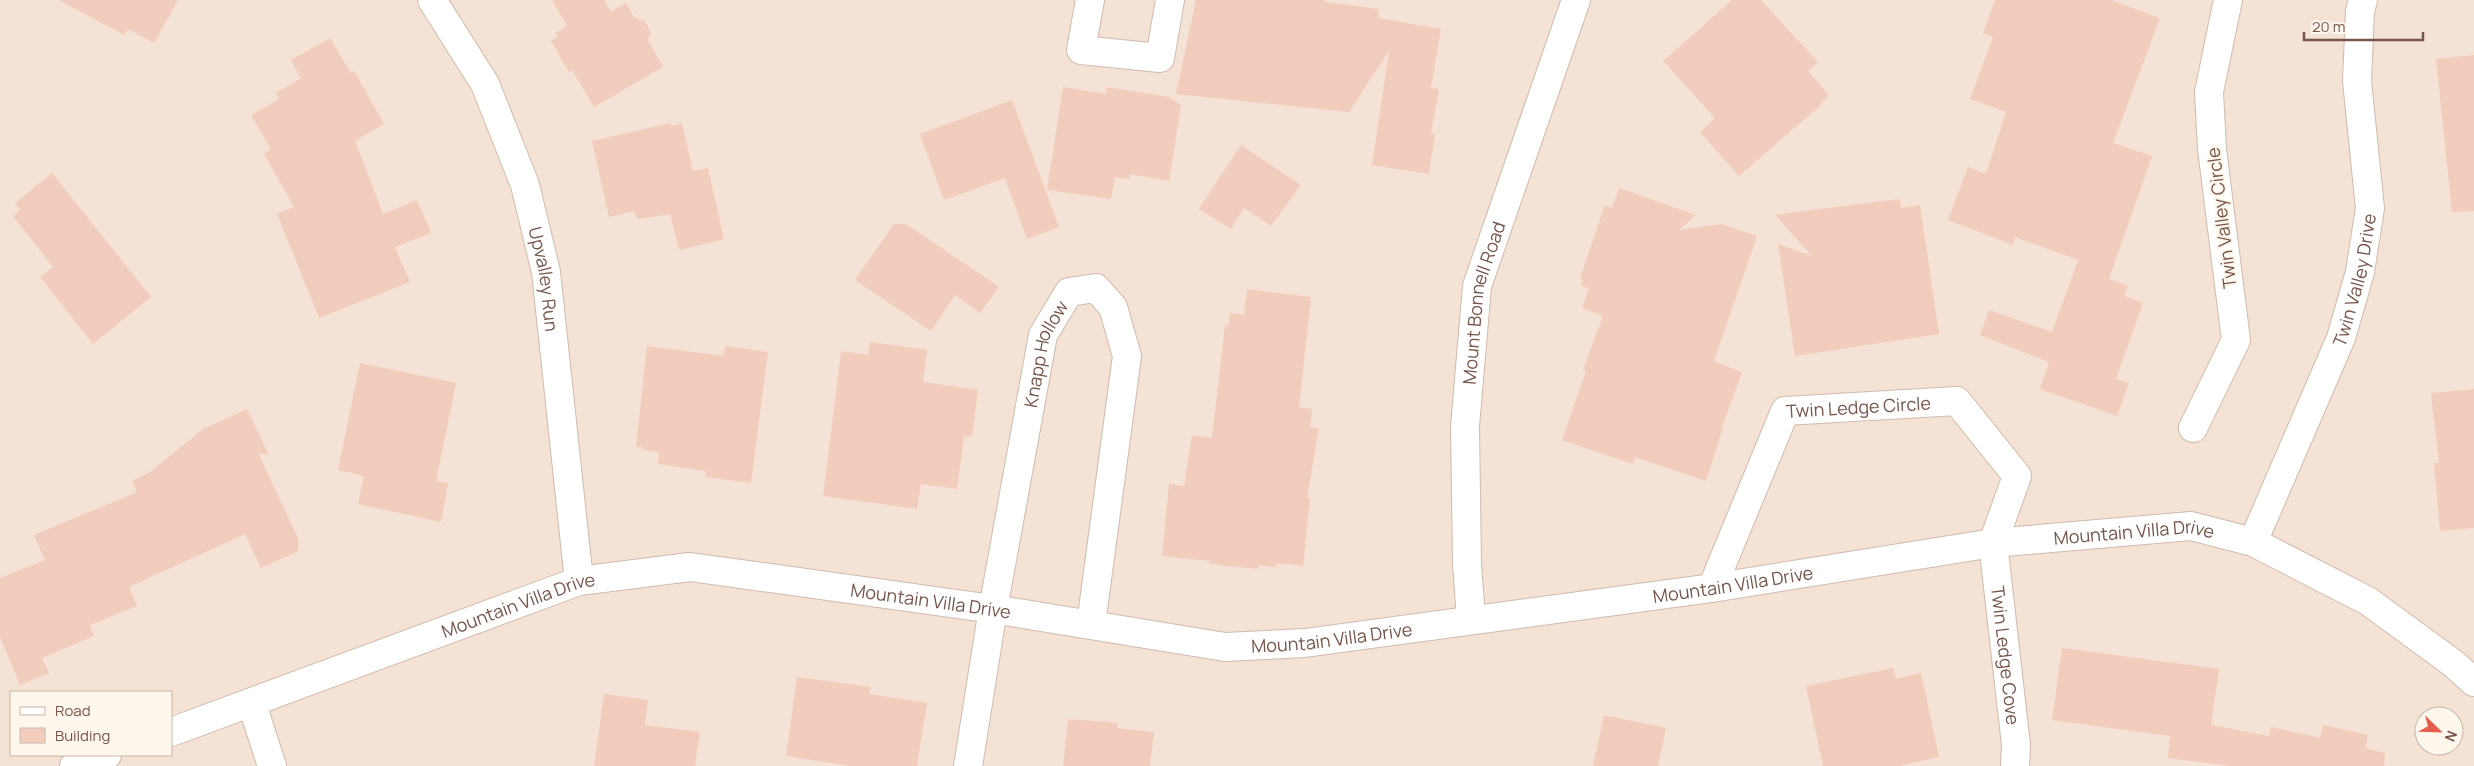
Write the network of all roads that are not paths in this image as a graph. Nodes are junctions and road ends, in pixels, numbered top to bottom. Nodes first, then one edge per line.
1 (432, 0) edge
2 (1090, 0) edge
3 (1170, 0) edge
4 (1576, 0) edge
5 (2228, 0) edge
6 (2364, 0) edge
7 (2193, 428) dead end
8 (2253, 542) junction
9 (1993, 543) junction
10 (579, 581) junction
11 (1712, 588) junction
12 (993, 609) junction
13 (1471, 619) junction
14 (1091, 624) junction
15 (2474, 682) edge
16 (252, 704) junction
17 (172, 732) edge
18 (104, 756) edge
19 (74, 766) edge
20 (272, 766) edge
21 (968, 766) edge
22 (2015, 766) edge

1 - 10 street, Upvalley Run
2 - 3 street
4 - 13 street, Mount Bonnell Road
5 - 7 street, Twin Valley Circle
6 - 8 street, Twin Valley Drive
8 - 9 street, Mountain Villa Drive
8 - 15 street, Mountain Villa Drive
9 - 11 street, Mountain Villa Drive
9 - 11 street, Twin Ledge Circle
9 - 22 street, Twin Ledge Cove
10 - 12 street, Mountain Villa Drive
10 - 16 street, Mountain Villa Drive
11 - 13 street, Mountain Villa Drive
12 - 14 street, Mountain Villa Drive
12 - 14 street, Knapp Hollow
12 - 21 street
13 - 14 street, Mountain Villa Drive
16 - 17 street, Mountain Villa Drive
16 - 20 street
18 - 19 street

